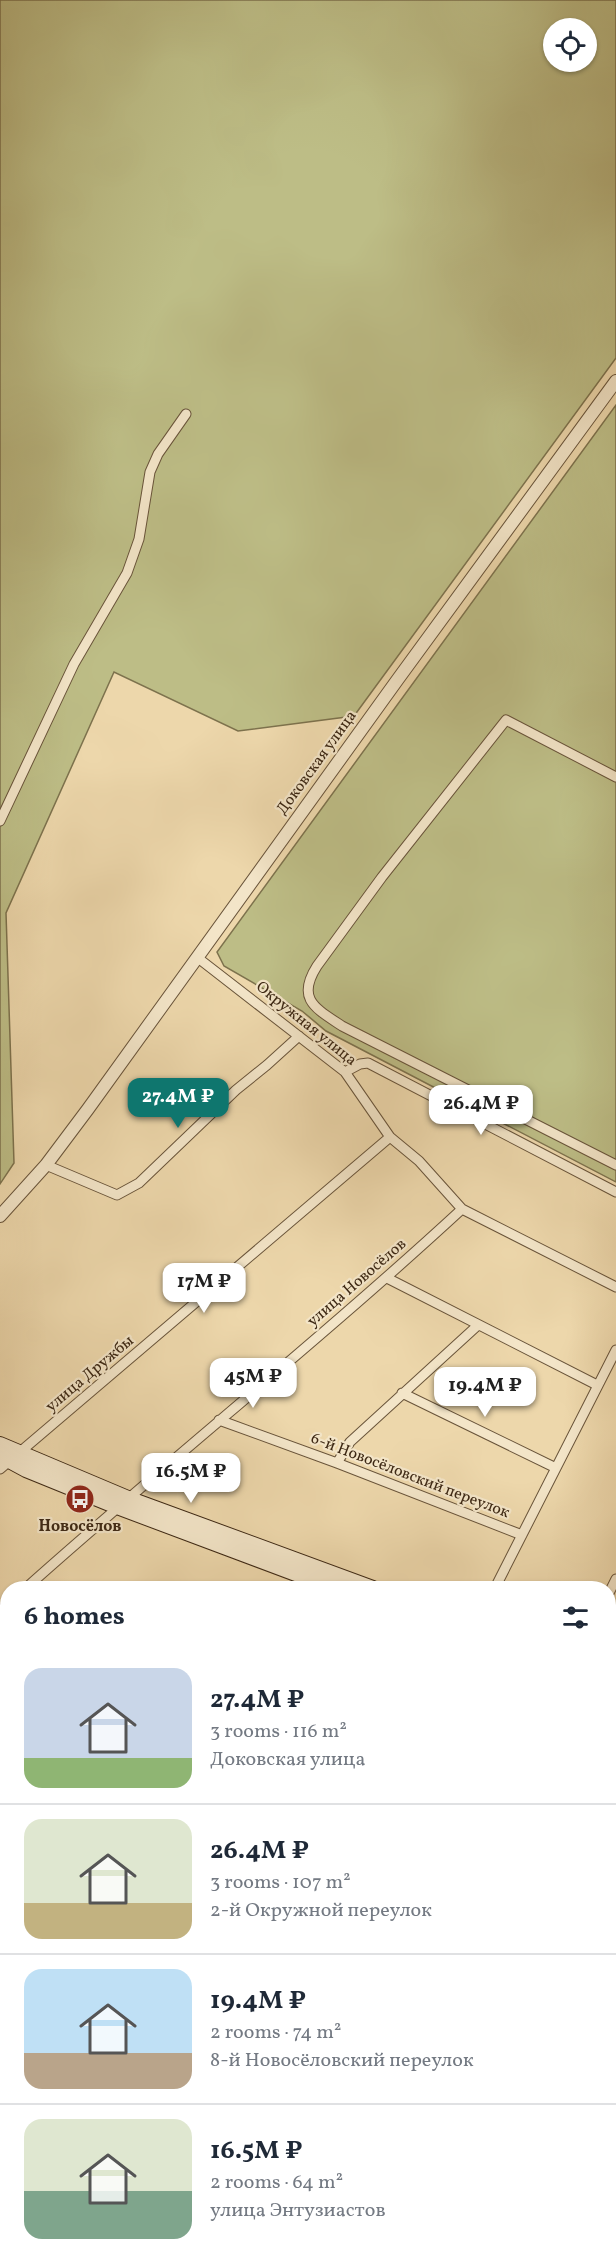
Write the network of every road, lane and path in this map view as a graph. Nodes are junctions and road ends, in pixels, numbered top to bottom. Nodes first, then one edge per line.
1 (616, 381) edge
2 (186, 414) dead end
3 (616, 777) edge
4 (0, 821) edge
5 (198, 957) junction
6 (299, 1036) junction
7 (345, 1072) junction
8 (390, 1137) junction
9 (46, 1165) junction
10 (616, 1165) edge
11 (616, 1192) edge
12 (462, 1209) junction
13 (0, 1216) edge
14 (387, 1278) junction
15 (616, 1287) edge
16 (477, 1326) junction
17 (616, 1350) edge
18 (597, 1385) junction
19 (402, 1393) junction
20 (219, 1420) junction
21 (0, 1444) edge
22 (7, 1460) edge
23 (337, 1463) junction
24 (556, 1468) junction
25 (128, 1498) junction
26 (117, 1507) junction
27 (522, 1535) junction
28 (34, 1581) edge
29 (314, 1581) edge
30 (354, 1581) edge
31 (499, 1581) edge

1 - 5 street, Доковская улица
2 - 4 street
3 - 10 street
5 - 6 street, Окружная улица
5 - 9 street, Доковская улица
6 - 7 street, Окружная улица
6 - 9 street
7 - 8 street, Окружная улица
7 - 11 street
8 - 12 street, Окружная улица
8 - 22 street, улица Дружбы
9 - 13 street, Доковская улица
12 - 14 street, улица Новосёлов
12 - 15 street, Окружная улица
14 - 16 street
14 - 20 street, улица Новосёлов
16 - 18 street
16 - 19 street
17 - 18 street
18 - 24 street
19 - 23 street
19 - 24 street
20 - 23 street, 6-й Новосёловский переулок
20 - 25 street, улица Новосёлов
21 - 22 main road
22 - 25 main road
22 - 26 main road
23 - 27 street, 6-й Новосёловский переулок
24 - 27 street
25 - 26 street, улица Новосёлов
25 - 30 main road
26 - 28 street, улица Новосёлов
26 - 29 main road
27 - 31 street

